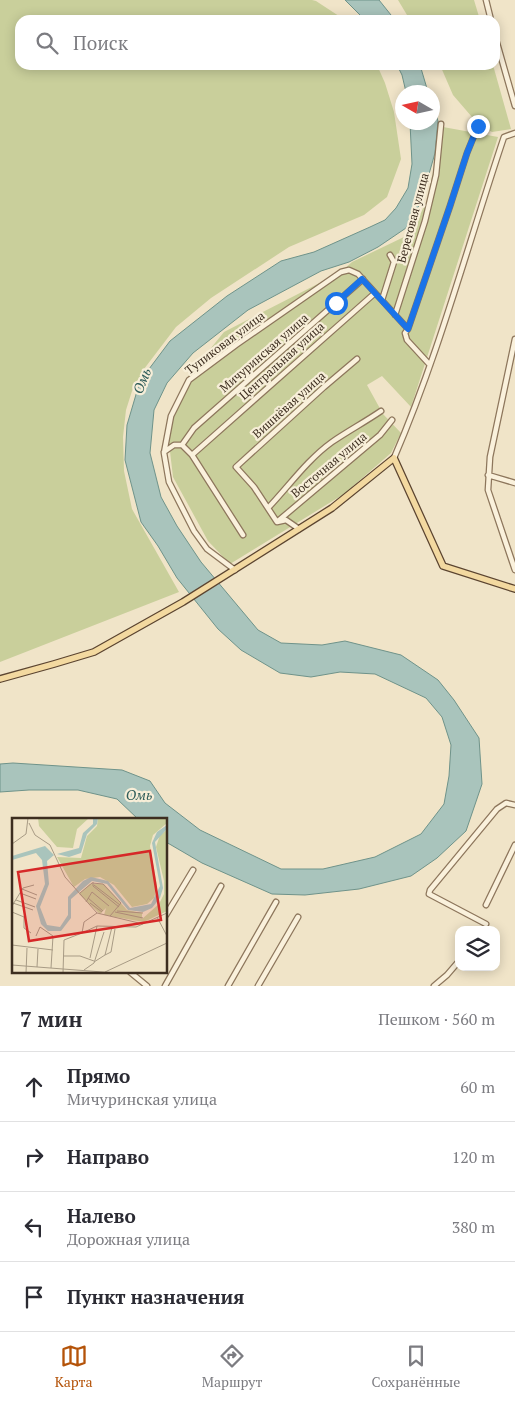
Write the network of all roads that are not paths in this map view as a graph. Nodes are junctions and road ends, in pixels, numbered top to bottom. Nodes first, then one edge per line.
1 (486, 0) edge
2 (490, 15) edge
3 (500, 54) edge
4 (515, 106) edge
5 (441, 124) dead end
6 (478, 126) dead end
7 (515, 133) edge
8 (390, 255) dead end
9 (362, 279) junction
10 (375, 293) junction
11 (382, 300) junction
12 (395, 315) junction
13 (408, 329) junction
14 (515, 339) edge
15 (357, 359) dead end
16 (509, 364) junction
17 (430, 365) junction
18 (515, 366) edge
19 (381, 411) dead end
20 (392, 420) dead end
21 (182, 445) junction
22 (164, 453) junction
23 (192, 455) junction
24 (394, 458) junction
25 (488, 475) junction
26 (515, 483) edge
27 (268, 508) junction
28 (277, 522) junction
29 (298, 529) junction
30 (243, 534) dead end
31 (515, 570) edge
32 (234, 571) junction
33 (515, 589) edge
34 (0, 678) edge
35 (515, 805) edge
36 (515, 845) edge
37 (193, 870) dead end
38 (221, 886) dead end
39 (276, 902) dead end
40 (486, 905) dead end
41 (168, 912) edge
42 (298, 917) dead end
43 (486, 924) dead end
44 (455, 967) edge
45 (132, 974) edge
46 (147, 986) edge
47 (165, 986) edge
48 (228, 986) edge
49 (258, 986) edge
50 (434, 986) edge

1 - 2 street
3 - 4 street
5 - 12 street, Береговая улица
6 - 13 street
7 - 17 street
8 - 11 street
9 - 10 street
9 - 21 street, Мичуринская улица
9 - 22 street, Тупиковая улица
10 - 11 street
10 - 23 street, Центральная улица
11 - 12 street
12 - 13 street
13 - 17 street
14 - 16 street
15 - 27 street, Вишнёвая улица
16 - 18 street
16 - 25 street
17 - 24 street
19 - 27 street
20 - 28 street, Восточная улица
21 - 22 street
21 - 23 street
22 - 32 street, Тупиковая улица
23 - 30 street
24 - 29 main road
24 - 33 main road
25 - 26 street
25 - 31 street
27 - 28 street
28 - 29 street
29 - 32 main road
32 - 34 main road
35 - 43 street
36 - 40 street
37 - 41 street
38 - 47 street
39 - 48 street
42 - 49 street
44 - 50 street
45 - 46 street

